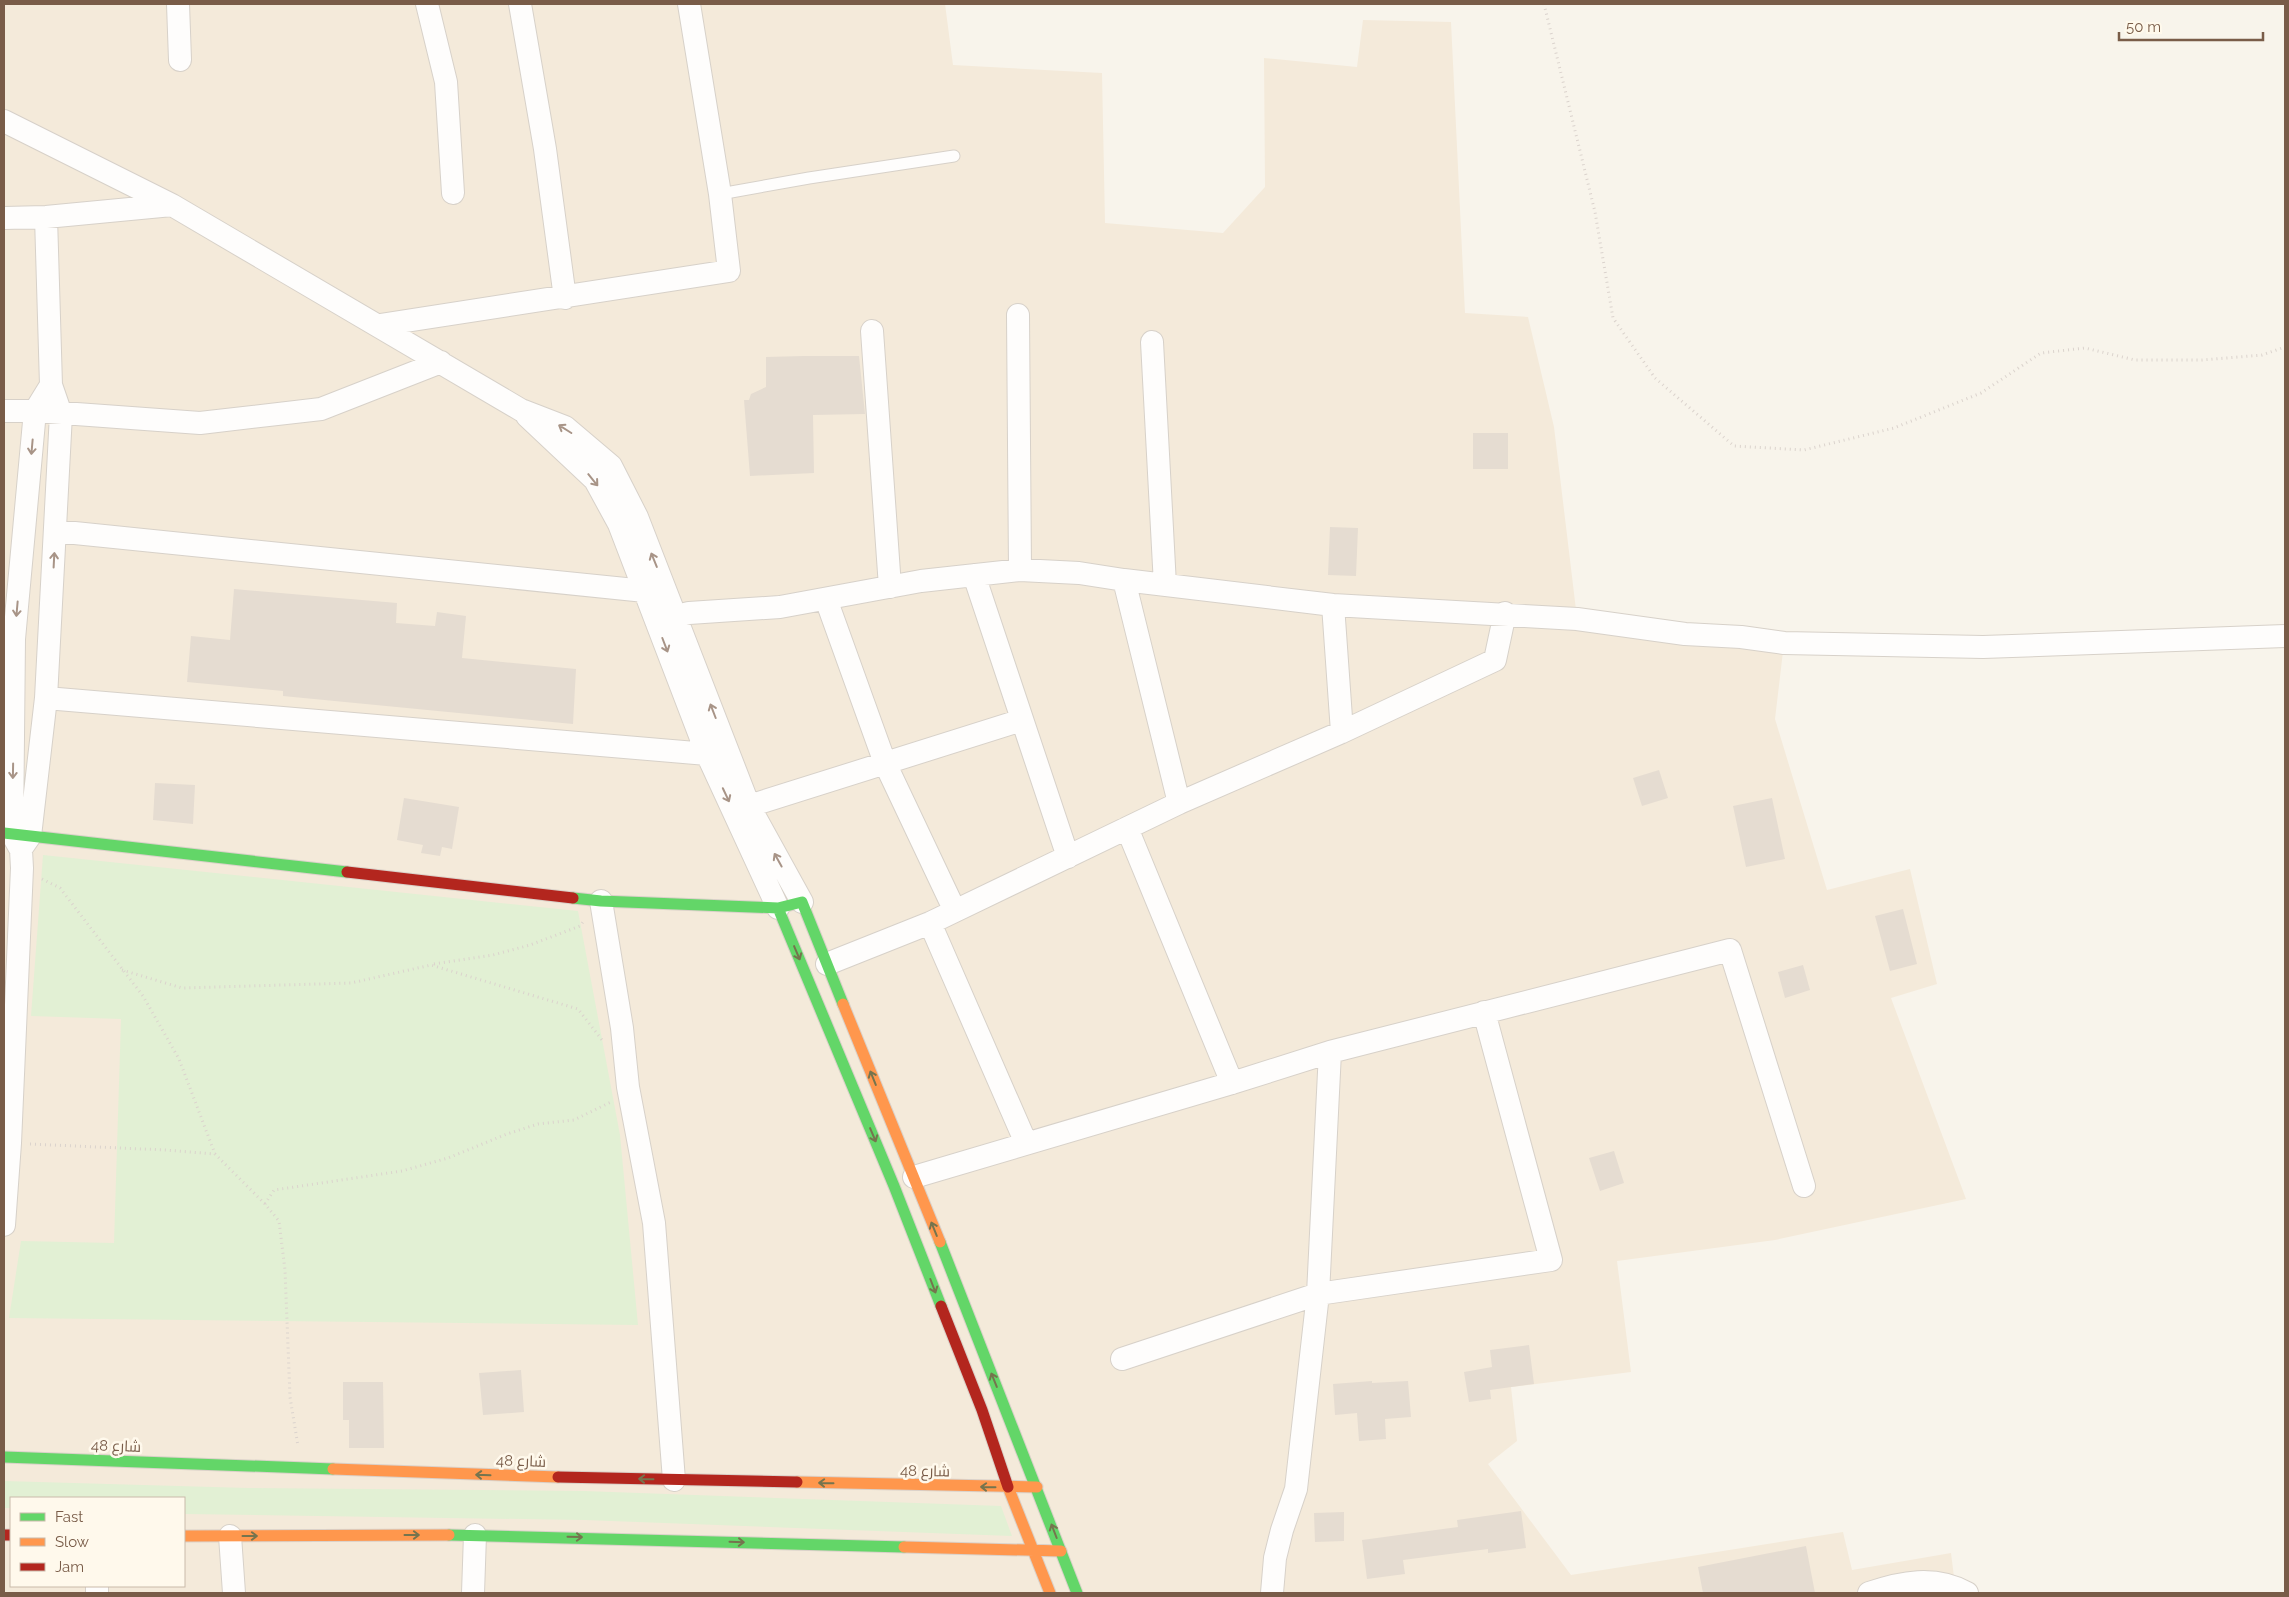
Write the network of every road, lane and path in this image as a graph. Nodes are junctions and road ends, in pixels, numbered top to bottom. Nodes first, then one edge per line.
1 (178, 4) edge
2 (427, 4) edge
3 (520, 4) edge
4 (689, 4) edge
5 (1544, 4) edge
6 (180, 60) dead end
7 (4, 121) edge
8 (954, 156) dead end
9 (452, 193) dead end
10 (720, 194) junction
11 (172, 205) junction
12 (46, 217) junction
13 (4, 218) edge
14 (565, 298) junction
15 (1018, 315) dead end
16 (380, 326) junction
17 (872, 331) dead end
18 (1152, 342) dead end
19 (2285, 347) edge
20 (441, 362) junction
21 (50, 385) junction
22 (521, 410) junction
23 (4, 411) edge
24 (35, 411) junction
25 (61, 414) junction
26 (55, 531) junction
27 (1020, 570) junction
28 (974, 575) junction
29 (1124, 580) junction
30 (1165, 585) junction
31 (890, 587) junction
32 (645, 591) junction
33 (826, 599) junction
34 (1333, 605) junction
35 (1505, 613) junction
36 (666, 618) junction
37 (2285, 636) edge
38 (9, 639) edge
39 (49, 642) junction
40 (46, 698) junction
41 (1022, 720) junction
42 (1342, 732) junction
43 (707, 754) junction
44 (886, 763) junction
45 (1179, 803) junction
46 (749, 806) junction
47 (1127, 828) junction
48 (18, 844) edge
49 (1068, 857) junction
50 (601, 900) junction
51 (802, 902) junction
52 (778, 908) junction
53 (955, 911) junction
54 (930, 923) junction
55 (827, 964) junction
56 (431, 965) junction
57 (122, 970) junction
58 (1484, 1012) junction
59 (606, 1048) dead end
60 (1330, 1052) junction
61 (1232, 1083) junction
62 (628, 1087) junction
63 (10, 1143) junction
64 (1026, 1143) junction
65 (215, 1154) junction
66 (914, 1177) junction
67 (1804, 1186) dead end
68 (265, 1204) junction
69 (4, 1225) edge
70 (1318, 1294) junction
71 (1122, 1359) dead end
72 (4, 1457) edge
73 (301, 1469) junction
74 (674, 1480) junction
75 (1037, 1487) junction
76 (1008, 1488) junction
77 (475, 1535) junction
78 (185, 1536) edge
79 (230, 1536) junction
80 (1034, 1551) junction
81 (1061, 1551) junction
82 (234, 1593) edge
83 (473, 1593) edge
84 (1050, 1593) edge
85 (1077, 1593) edge
86 (1272, 1593) edge
87 (1869, 1593) edge
88 (1967, 1593) edge

1 - 6 street
2 - 9 street
3 - 14 street
4 - 10 street
5 - 19 path
7 - 11 street
8 - 10 lane
10 - 14 street
11 - 12 street
11 - 16 street
12 - 13 street
12 - 21 street
14 - 16 street
15 - 27 street
16 - 20 street
17 - 31 street
18 - 30 street
20 - 22 street
20 - 25 street
21 - 24 street
21 - 25 street
22 -> 32 street
36 -> 22 street
23 - 24 street
24 - 25 street
24 -> 38 street
25 - 26 street
26 - 32 street
39 -> 26 street
27 - 28 street
27 - 29 street
28 - 31 street
28 - 41 street
29 - 30 street
29 - 45 street
30 - 34 street
31 - 33 street
32 - 36 street
33 - 36 street
33 - 44 street
34 - 35 street
34 - 42 street
35 - 37 street
35 - 42 street
36 -> 43 street
46 -> 36 street
38 - 39 street
38 -> 48 street
39 - 40 street
40 - 43 street
40 - 48 street
41 - 44 street
41 - 49 street
42 - 45 street
43 -> 52 street
44 - 46 street
44 - 53 street
45 - 47 street
51 -> 46 street
47 - 49 street
47 - 61 street
48 - 50 main road
48 - 57 path
48 - 63 street
49 - 53 street
50 - 52 main road
50 - 56 path
50 - 62 street
51 - 52 main road
51 - 55 main road
52 -> 76 main road
53 - 54 street
54 - 55 street
54 - 64 street
66 -> 55 main road
56 - 57 path
56 - 59 path
57 - 65 path
58 - 60 street
58 - 67 street
58 - 70 street
60 - 61 street
60 - 70 street
61 - 64 street
62 - 68 path
62 - 74 street
63 - 65 path
63 - 69 street
64 - 66 street
65 - 68 path
75 -> 66 main road
68 - 73 path
70 - 71 street
70 - 86 street
72 - 73 main road, 48 شارع
74 -> 73 main road, 48 شارع
76 -> 74 main road, 48 شارع
75 - 76 main road, 48 شارع
81 -> 75 main road
76 - 80 main road
79 -> 77 main road
77 -> 80 main road
77 - 83 street
78 - 79 main road
79 - 82 street
80 - 81 main road
80 - 84 main road
81 - 85 main road
87 - 88 street

